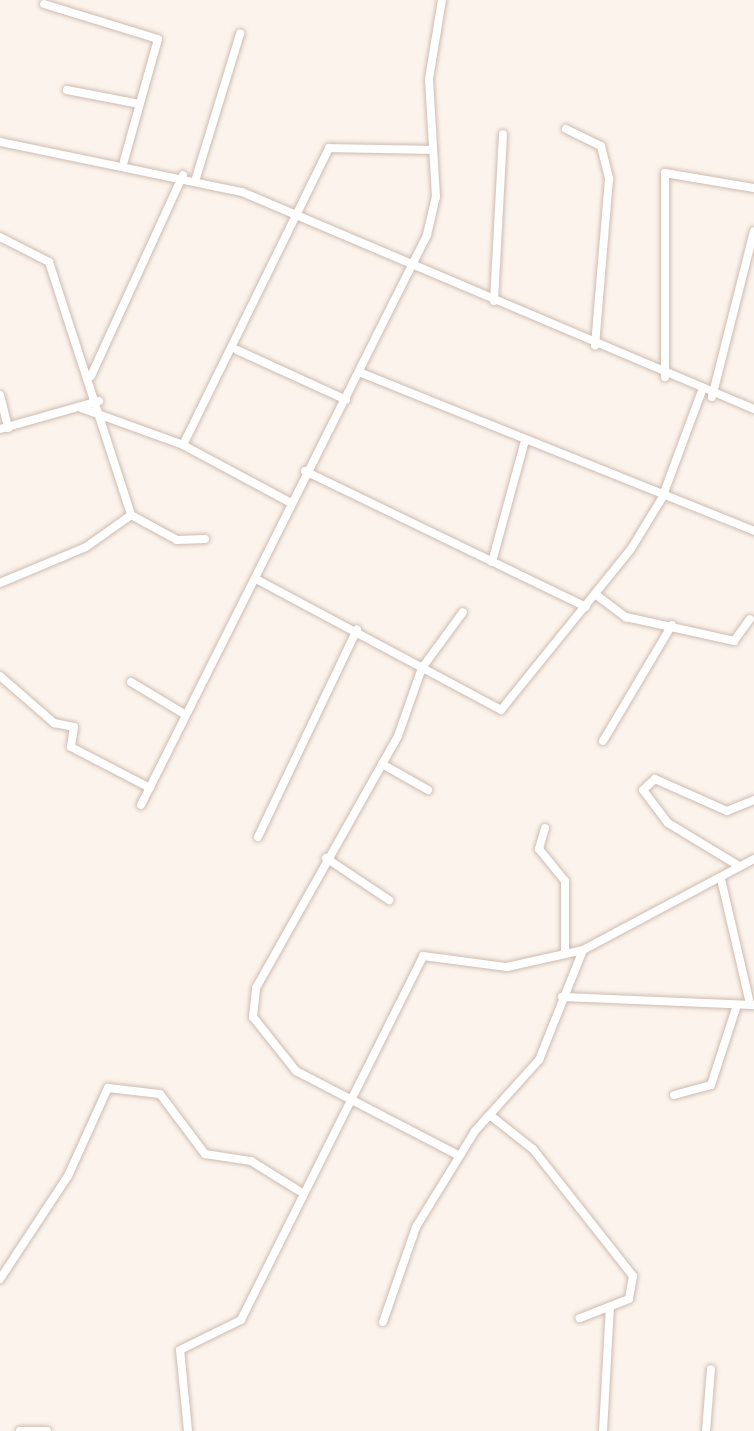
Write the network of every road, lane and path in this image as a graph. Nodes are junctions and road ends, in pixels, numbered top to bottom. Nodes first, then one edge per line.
1 (442, 0) edge
2 (44, 4) dead end
3 (240, 34) dead end
4 (67, 90) dead end
5 (140, 104) junction
6 (566, 129) dead end
7 (503, 134) dead end
8 (0, 142) edge
9 (432, 150) junction
10 (124, 162) junction
11 (183, 174) junction
12 (196, 178) junction
13 (754, 188) edge
14 (298, 213) junction
15 (754, 231) edge
16 (0, 237) edge
17 (416, 262) junction
18 (750, 262) edge
19 (494, 301) junction
20 (595, 345) junction
21 (237, 350) junction
22 (359, 372) junction
23 (91, 376) junction
24 (665, 377) junction
25 (701, 393) junction
26 (0, 395) edge
27 (712, 397) junction
28 (346, 400) junction
29 (99, 401) junction
30 (80, 408) junction
31 (754, 409) edge
32 (107, 420) junction
33 (4, 428) edge
34 (524, 444) junction
35 (183, 445) junction
36 (305, 471) junction
37 (662, 498) junction
38 (290, 503) junction
39 (131, 514) junction
40 (754, 531) edge
41 (205, 539) dead end
42 (492, 562) junction
43 (2, 577) edge
44 (256, 579) junction
45 (595, 594) junction
46 (586, 607) junction
47 (463, 612) dead end
48 (750, 618) dead end
49 (672, 625) junction
50 (357, 629) junction
51 (422, 668) junction
52 (0, 676) edge
53 (131, 682) dead end
54 (186, 715) junction
55 (603, 741) dead end
56 (382, 764) junction
57 (150, 788) junction
58 (428, 790) dead end
59 (754, 800) edge
60 (141, 805) dead end
61 (545, 828) dead end
62 (258, 837) dead end
63 (326, 858) junction
64 (754, 860) edge
65 (740, 866) junction
66 (721, 879) junction
67 (389, 900) dead end
68 (583, 950) junction
69 (739, 950) junction
70 (754, 950) edge
71 (565, 952) junction
72 (562, 997) junction
73 (752, 1004) edge
74 (736, 1008) junction
75 (674, 1095) dead end
76 (348, 1096) junction
77 (491, 1116) junction
78 (458, 1156) junction
79 (299, 1191) junction
80 (0, 1279) edge
81 (610, 1308) junction
82 (580, 1318) dead end
83 (384, 1322) dead end
84 (711, 1369) dead end
85 (20, 1431) edge
86 (47, 1431) edge
87 (188, 1431) edge
88 (603, 1431) edge
89 (706, 1431) edge

1 - 9 street
2 - 5 street
3 - 12 street
4 - 5 street
5 - 10 street
6 - 20 street
7 - 19 street
8 - 10 street
9 - 14 street
9 - 17 street
10 - 11 street
11 - 12 street
11 - 23 street
12 - 14 street
13 - 24 street
14 - 17 street
14 - 21 street
15 - 18 street
16 - 23 street
17 - 19 street
17 - 22 street
18 - 27 street
19 - 20 street
20 - 24 street
21 - 28 street
21 - 35 street
22 - 28 street
22 - 34 street
23 - 29 street
24 - 25 street
25 - 27 street
25 - 37 street
26 - 33 street
27 - 31 street
28 - 36 street
29 - 30 street
29 - 32 street
30 - 32 street
30 - 33 street
32 - 35 street
32 - 39 street
34 - 37 street
34 - 42 street
35 - 38 street
36 - 38 street
36 - 42 street
37 - 40 street
37 - 45 street
38 - 44 street
39 - 41 street
39 - 43 street
42 - 46 street
44 - 50 street
44 - 54 street
45 - 46 street
45 - 49 street
46 - 51 street
47 - 51 street
48 - 49 street
49 - 55 street
50 - 51 street
50 - 62 street
51 - 56 street
52 - 57 street
53 - 54 street
54 - 57 street
56 - 58 street
56 - 63 street
57 - 60 street
59 - 65 street
61 - 71 street
63 - 67 street
63 - 76 street
64 - 65 street
65 - 66 street
66 - 68 street
66 - 69 street
68 - 71 street
68 - 72 street
69 - 70 street
69 - 73 street
71 - 76 street
72 - 74 street
72 - 77 street
73 - 74 street
74 - 75 street
76 - 78 street
76 - 79 street
77 - 78 street
77 - 81 street
78 - 83 street
79 - 80 street
79 - 87 street
81 - 82 street
81 - 88 street
84 - 89 street
85 - 86 street

